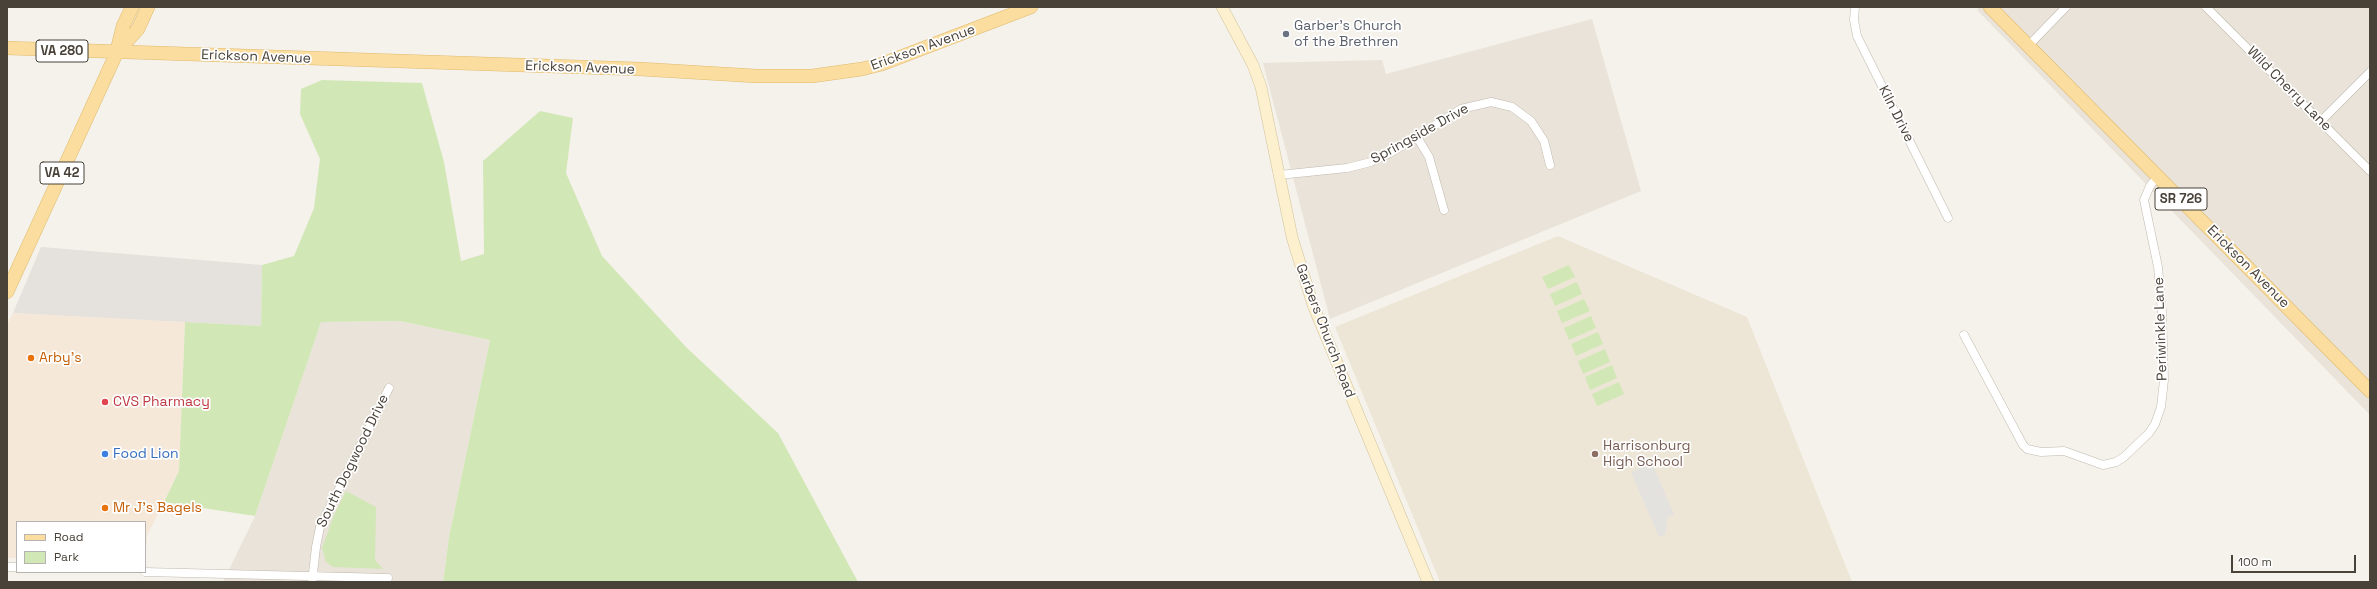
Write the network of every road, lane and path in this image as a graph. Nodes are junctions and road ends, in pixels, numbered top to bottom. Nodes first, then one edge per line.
1 (132, 7) edge
2 (148, 7) edge
3 (1031, 7) edge
4 (1222, 7) edge
5 (1855, 7) edge
6 (1990, 7) edge
7 (2066, 7) edge
8 (2206, 7) edge
9 (2029, 45) junction
10 (7, 48) edge
11 (116, 54) junction
12 (2370, 72) edge
13 (2321, 121) junction
14 (1417, 137) junction
15 (1550, 165) dead end
16 (2370, 171) edge
17 (1279, 175) junction
18 (2158, 176) junction
19 (1444, 210) dead end
20 (1948, 218) dead end
21 (7, 292) edge
22 (1964, 335) dead end
23 (389, 388) dead end
24 (2370, 392) edge
25 (146, 572) edge
26 (312, 578) edge
27 (388, 578) dead end
28 (1428, 582) edge

1 - 11 main road, VA 42
2 - 11 main road, VA 42
3 - 11 main road, Erickson Avenue
4 - 17 street, Garbers Church Road
5 - 20 street, Kiln Drive
6 - 9 main road, Erickson Avenue / SR 726
7 - 9 street
8 - 13 street, Wild Cherry Lane
9 - 18 main road, Erickson Avenue / SR 726
10 - 11 main road, VA 280
11 - 21 main road, VA 42
12 - 13 street
13 - 16 street, Wild Cherry Lane
14 - 15 street, Springside Drive
14 - 17 street, Springside Drive
14 - 19 street
17 - 28 street, Garbers Church Road
18 - 22 street, Periwinkle Lane
18 - 24 main road, Erickson Avenue / SR 726
23 - 26 street, South Dogwood Drive
25 - 26 street
26 - 27 street

